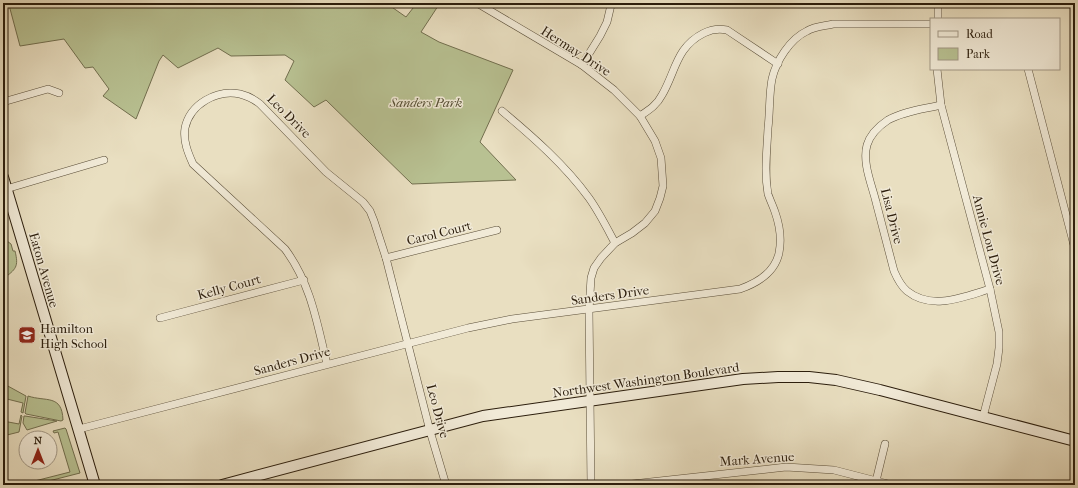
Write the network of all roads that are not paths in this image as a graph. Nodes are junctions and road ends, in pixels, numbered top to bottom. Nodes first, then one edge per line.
1 (477, 3) edge
2 (938, 3) edge
3 (611, 5) dead end
4 (938, 18) edge
5 (930, 24) edge
6 (778, 64) junction
7 (582, 65) junction
8 (937, 70) edge
9 (1028, 70) edge
10 (59, 92) dead end
11 (3, 102) edge
12 (941, 105) junction
13 (502, 111) dead end
14 (640, 116) junction
15 (104, 160) dead end
16 (3, 177) edge
17 (6, 189) junction
18 (497, 230) dead end
19 (615, 243) junction
20 (1075, 249) edge
21 (386, 258) junction
22 (304, 280) junction
23 (990, 289) junction
24 (589, 310) junction
25 (160, 318) dead end
26 (408, 343) junction
27 (327, 364) junction
28 (590, 402) junction
29 (983, 417) junction
30 (79, 429) junction
31 (430, 431) junction
32 (1075, 441) edge
33 (885, 444) dead end
34 (876, 483) edge
35 (95, 485) edge
36 (222, 485) edge
37 (446, 485) edge
38 (591, 485) edge
39 (623, 485) edge
40 (892, 485) edge

1 - 7 street, Hermay Drive
2 - 4 street
3 - 7 street
5 - 6 street, Sanders Drive
6 - 14 street
6 - 24 street, Sanders Drive
7 - 14 street, Hermay Drive
8 - 12 street, Annie Lou Drive
9 - 20 street
10 - 11 street
12 - 23 street, Annie Lou Drive
12 - 23 street, Lisa Drive
13 - 19 street
14 - 19 street, Hermay Drive
15 - 17 street
16 - 17 main road, Eaton Avenue
17 - 30 main road, Eaton Avenue
18 - 21 street, Carol Court
19 - 24 street, Hermay Drive
21 - 22 street, Leo Drive
21 - 26 street, Leo Drive
22 - 25 street, Kelly Court
22 - 27 street, Leo Drive
23 - 29 street, Annie Lou Drive
24 - 26 street, Sanders Drive
24 - 28 street, Hermay Drive
26 - 27 street, Sanders Drive
26 - 31 street, Leo Drive
27 - 30 street, Sanders Drive
28 - 29 main road, Northwest Washington Boulevard
28 - 31 main road, Northwest Washington Boulevard
28 - 38 street, Hermay Drive
29 - 32 main road, Northwest Washington Boulevard
30 - 35 main road, Eaton Avenue
31 - 36 main road, Northwest Washington Boulevard
31 - 37 street, Leo Drive
33 - 34 street
34 - 39 street, Mark Avenue
34 - 40 street, Mark Avenue

